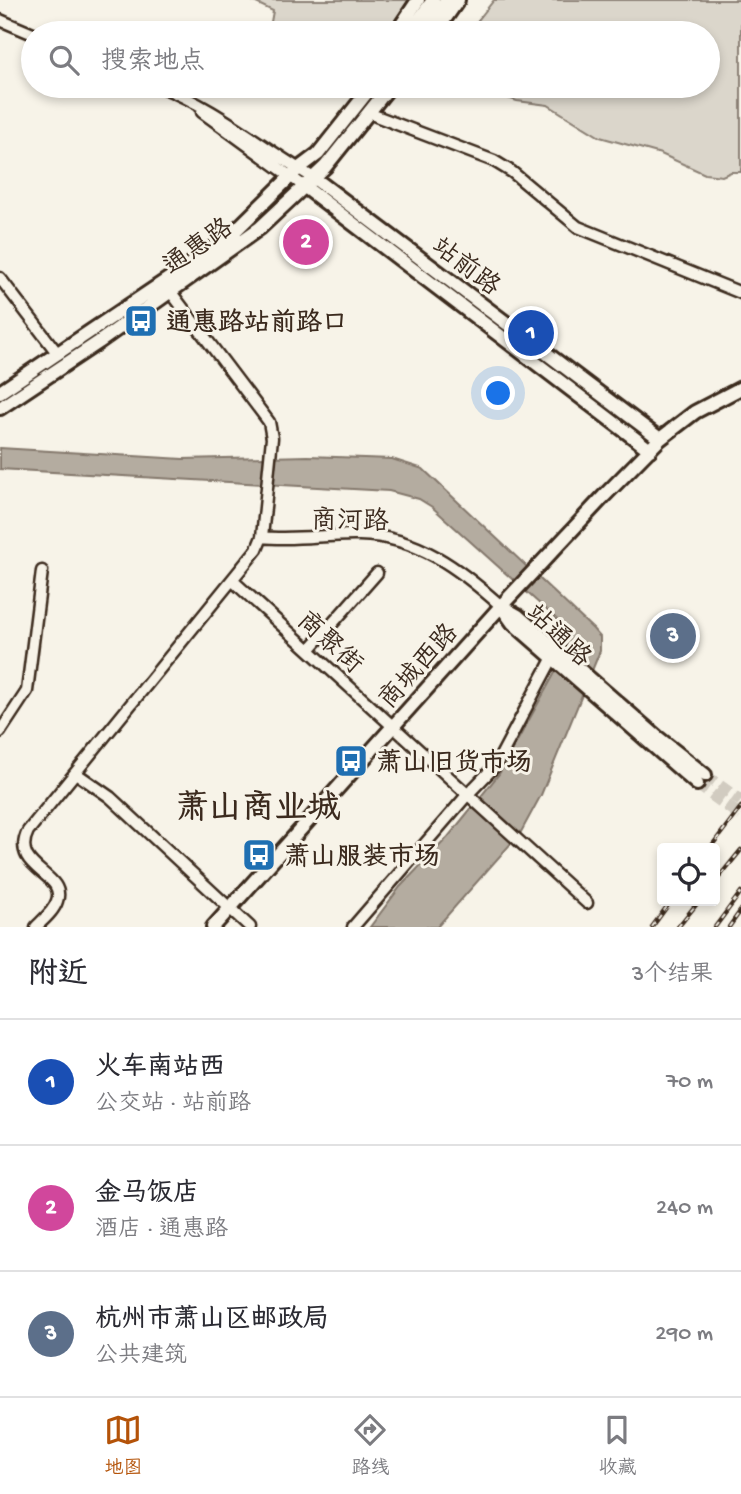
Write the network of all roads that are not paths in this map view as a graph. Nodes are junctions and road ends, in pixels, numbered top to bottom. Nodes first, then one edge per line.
1 (418, 0) edge
2 (433, 0) edge
3 (446, 0) edge
4 (458, 0) edge
5 (0, 20) edge
6 (404, 21) edge
7 (419, 21) edge
8 (432, 21) edge
9 (443, 21) edge
10 (21, 29) edge
11 (189, 98) edge
12 (363, 98) edge
13 (378, 98) edge
14 (390, 98) edge
15 (376, 116) junction
16 (346, 130) junction
17 (294, 173) junction
18 (309, 183) junction
19 (0, 278) edge
20 (166, 286) junction
21 (741, 293) edge
22 (58, 354) junction
23 (741, 388) edge
24 (0, 392) edge
25 (0, 408) edge
26 (660, 439) junction
27 (650, 450) junction
28 (262, 537) junction
29 (42, 570) dead end
30 (377, 573) dead end
31 (232, 580) junction
32 (501, 606) junction
33 (309, 650) junction
34 (555, 654) junction
35 (393, 725) junction
36 (0, 732) edge
37 (77, 774) junction
38 (701, 779) tunnel mouth
39 (468, 794) junction
40 (587, 903) dead end
41 (230, 909) junction
42 (36, 927) edge
43 (213, 927) edge
44 (250, 927) edge
45 (353, 927) edge

1 - 6 main road
2 - 7 main road
3 - 8 main road
4 - 9 main road
5 - 10 street
11 - 17 street
12 - 16 main road
13 - 16 main road, 通惠路
14 - 15 main road
15 - 16 main road
15 - 21 street
16 - 17 main road, 通惠路
16 - 18 main road, 通惠路
17 - 18 street
17 - 20 main road, 通惠路
18 - 20 main road, 通惠路
18 - 26 main road, 站前路
18 - 27 main road
19 - 22 street
20 - 22 main road, 通惠路
20 - 25 main road, 通惠路
20 - 28 street
22 - 24 main road, 通惠路
23 - 26 main road, 商城西路
26 - 27 main road, 商城西路
27 - 32 main road, 商城西路
28 - 31 street
28 - 32 street, 商河路
29 - 36 street
30 - 33 street
31 - 33 street, 商聚街
31 - 37 street
32 - 34 main road, 站通路
32 - 35 main road, 商城西路
33 - 35 street, 商聚街
34 - 38 main road, 站通路
34 - 39 street
35 - 39 street, 商聚街
35 - 41 main road, 商城西路
37 - 41 street
37 - 42 street
39 - 40 street, 商聚街
39 - 45 street
41 - 43 main road, 商城西路
41 - 44 street

